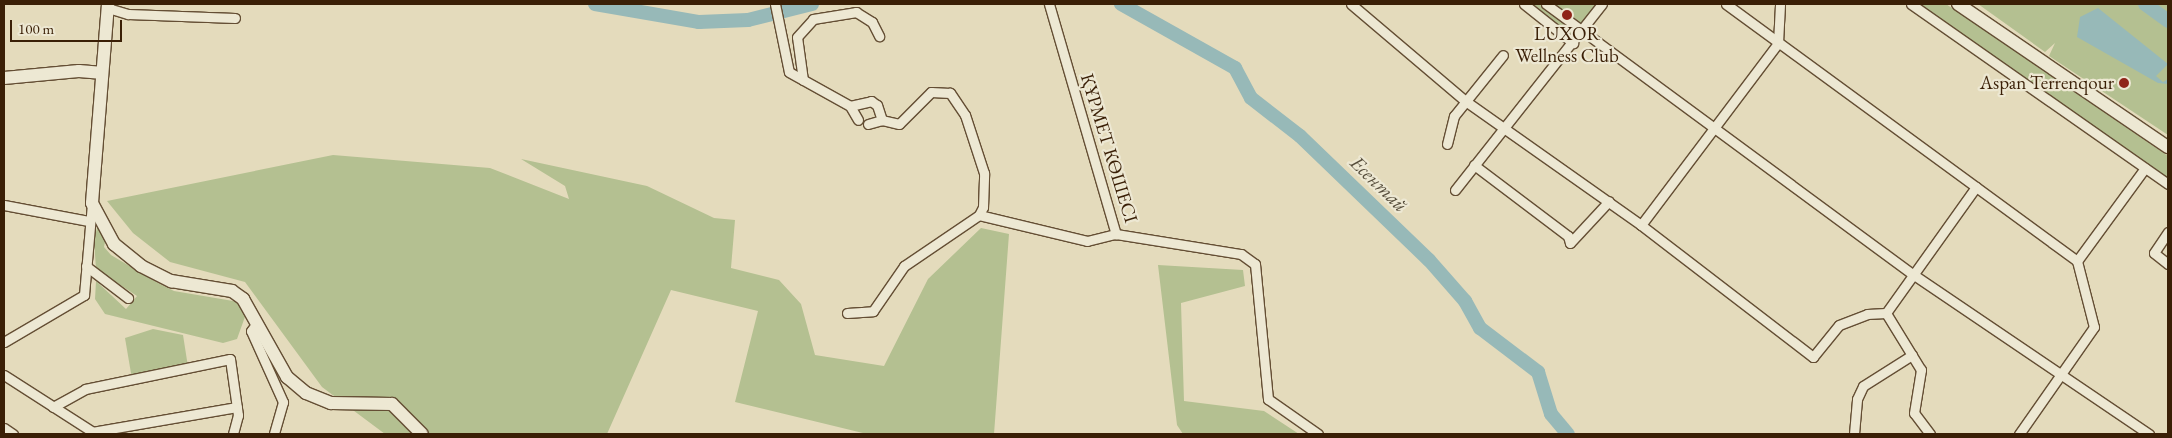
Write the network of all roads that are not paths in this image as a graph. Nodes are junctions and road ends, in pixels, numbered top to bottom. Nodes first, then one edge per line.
1 (776, 4) edge
2 (1049, 4) edge
3 (1351, 4) edge
4 (1524, 4) edge
5 (1546, 4) edge
6 (1602, 4) edge
7 (1726, 4) edge
8 (1780, 4) edge
9 (1911, 4) edge
10 (1958, 4) edge
11 (108, 6) edge
12 (235, 18) dead end
13 (1582, 32) junction
14 (879, 36) dead end
15 (1573, 43) junction
16 (1778, 44) junction
17 (1502, 55) dead end
18 (100, 73) junction
19 (4, 78) edge
20 (803, 80) junction
21 (1464, 100) junction
22 (850, 106) junction
23 (858, 120) dead end
24 (882, 120) junction
25 (868, 124) dead end
26 (1502, 128) junction
27 (1715, 132) junction
28 (1447, 144) dead end
29 (2168, 147) edge
30 (1474, 164) junction
31 (2145, 168) junction
32 (2168, 184) edge
33 (1976, 187) junction
34 (1455, 190) dead end
35 (1609, 201) junction
36 (92, 203) junction
37 (4, 205) edge
38 (979, 216) junction
39 (89, 221) junction
40 (1641, 225) junction
41 (2168, 232) edge
42 (1116, 234) junction
43 (2077, 261) junction
44 (2168, 264) edge
45 (86, 266) junction
46 (1914, 275) junction
47 (128, 298) dead end
48 (847, 313) dead end
49 (1886, 313) junction
50 (257, 323) junction
51 (4, 342) edge
52 (1912, 355) junction
53 (4, 375) edge
54 (2059, 375) junction
55 (53, 407) junction
56 (237, 407) junction
57 (4, 428) edge
58 (94, 433) edge
59 (13, 434) edge
60 (232, 434) edge
61 (274, 434) edge
62 (422, 434) edge
63 (1318, 434) edge
64 (1854, 434) edge
65 (1930, 434) edge
66 (2019, 434) edge
67 (2149, 434) edge

1 - 20 street
2 - 42 street, ҚҰРМЕТ КӨШЕСІ
3 - 21 street
4 - 15 street
5 - 13 street
6 - 13 street
7 - 16 street
8 - 16 street
9 - 31 street
10 - 29 street
11 - 12 street
11 - 18 street
13 - 15 street
13 - 27 street
14 - 20 street
15 - 26 street
16 - 27 street
16 - 33 street
17 - 21 street
18 - 19 street
18 - 36 street
20 - 22 street
21 - 26 street
21 - 28 street
22 - 23 street
22 - 24 street
24 - 25 street
24 - 38 street
26 - 30 street
26 - 35 street
27 - 40 street
27 - 46 street
30 - 34 street
30 - 35 street
31 - 32 street
31 - 43 street
33 - 43 street
33 - 46 street
35 - 40 street
36 - 39 street
36 - 50 street
37 - 39 street
38 - 42 street
38 - 48 street
39 - 45 street
40 - 49 street
41 - 44 street
42 - 63 street, ҚҰРМЕТ КӨШЕСІ
43 - 54 street
45 - 47 street
45 - 51 street
46 - 49 street
46 - 54 street
49 - 52 street
50 - 61 street
50 - 62 street
52 - 64 street
52 - 65 street
53 - 55 street
54 - 66 street
54 - 67 street
55 - 56 street
55 - 58 street
56 - 58 street
56 - 60 street
57 - 59 street

